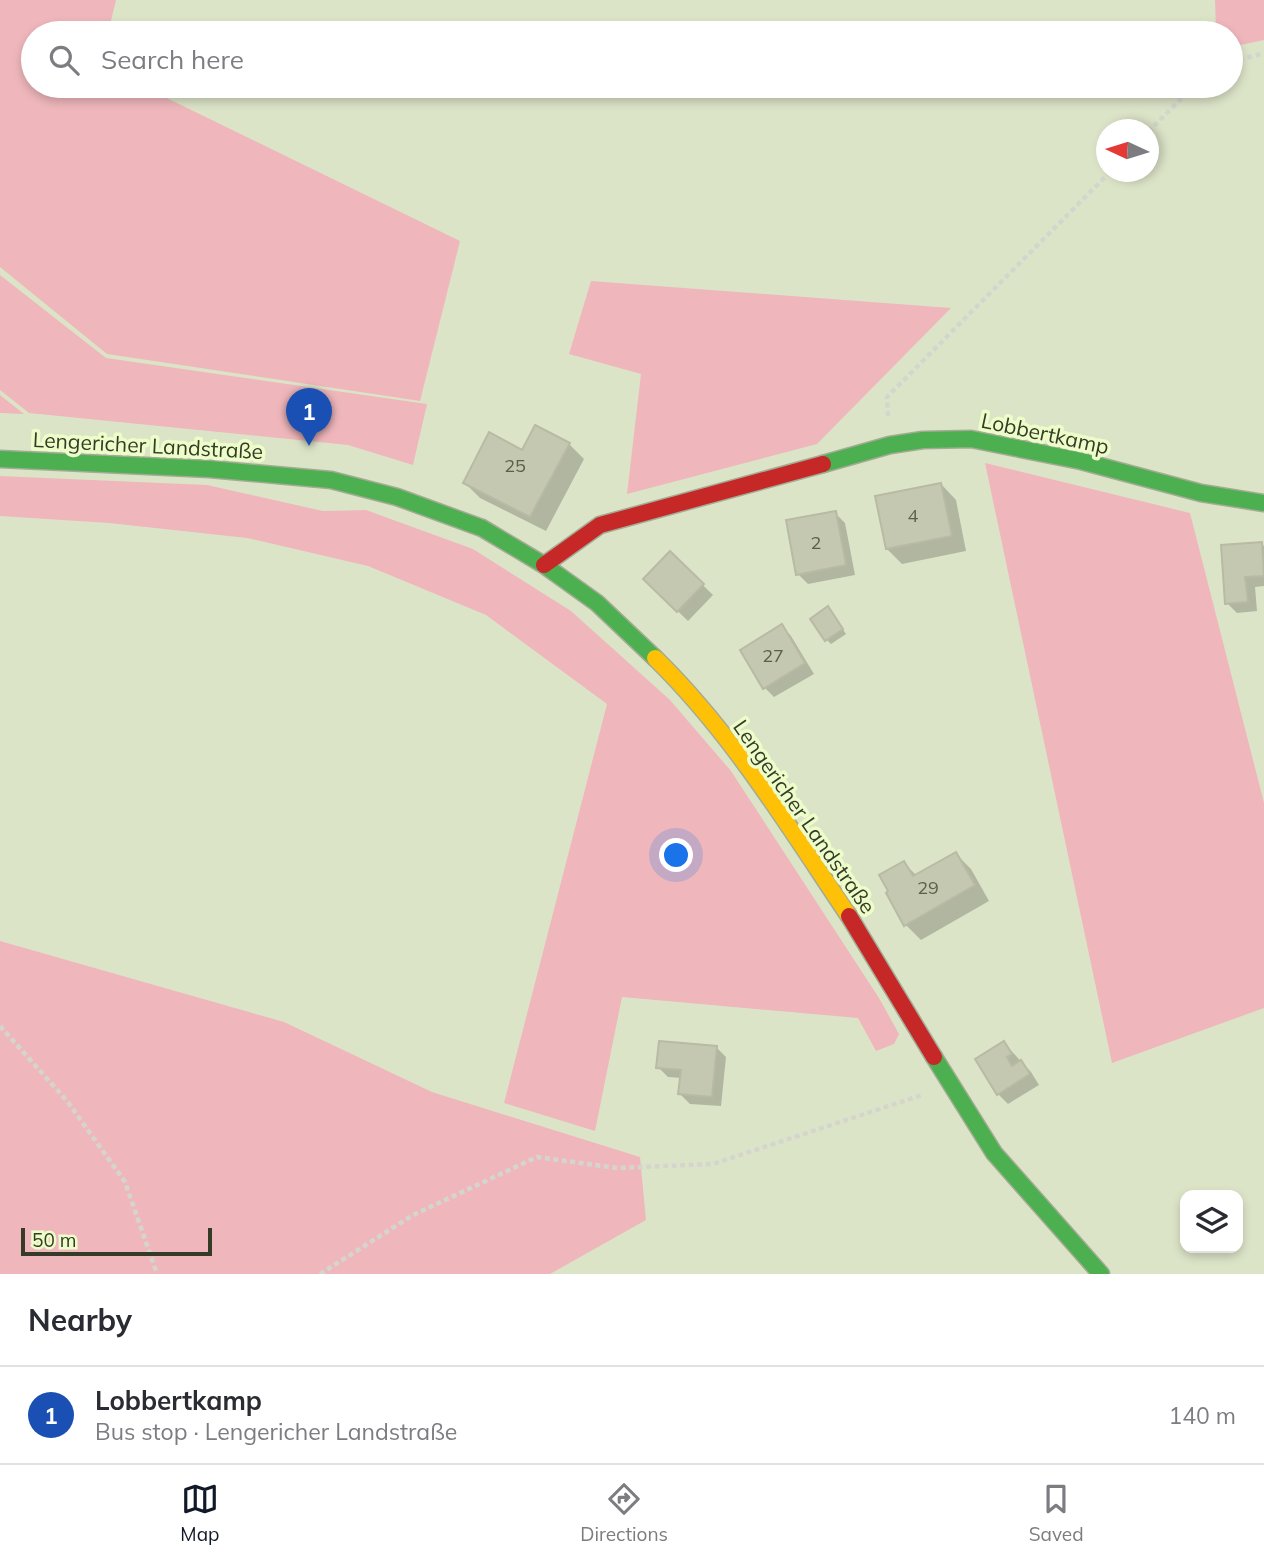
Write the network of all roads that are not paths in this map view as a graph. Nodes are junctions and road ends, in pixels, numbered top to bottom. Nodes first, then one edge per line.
1 (0, 459) edge
2 (1264, 503) edge
3 (544, 565) junction
4 (1101, 1274) edge

1 - 3 main road, Lengericher Landstraße
2 - 3 main road, Lobbertkamp
3 - 4 main road, Lengericher Landstraße

